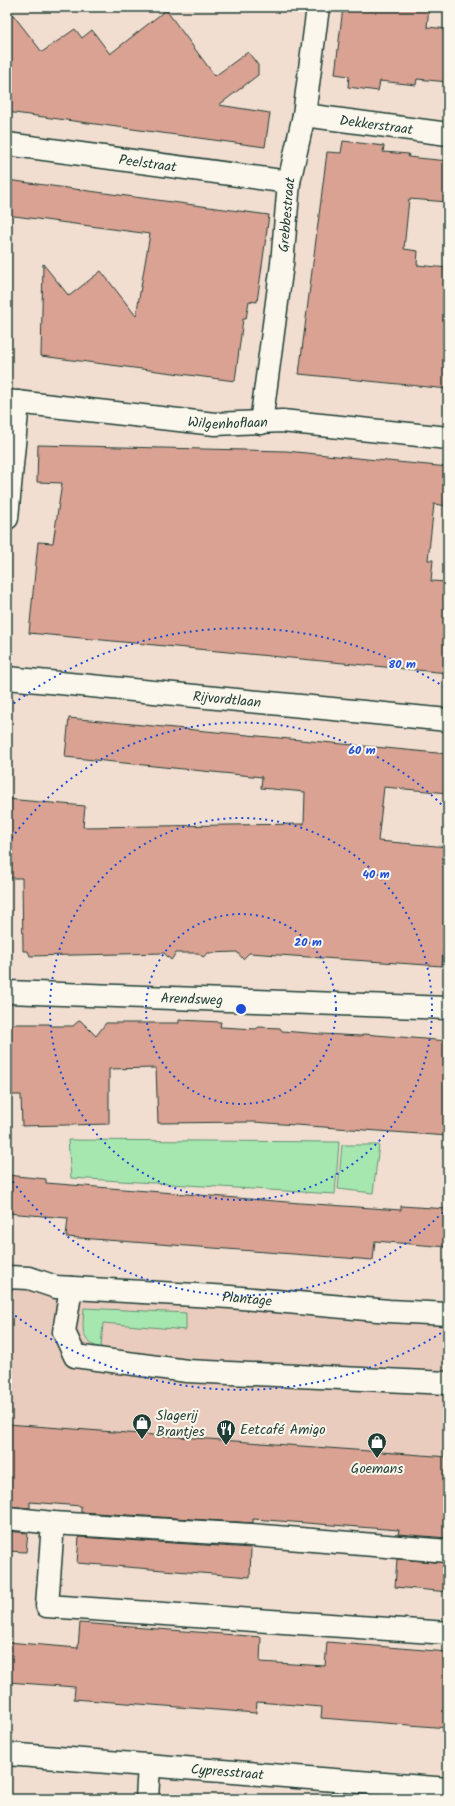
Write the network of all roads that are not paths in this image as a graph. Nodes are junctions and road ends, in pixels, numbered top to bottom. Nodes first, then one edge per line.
1 (318, 7) edge
2 (304, 115) junction
3 (448, 134) edge
4 (7, 144) edge
5 (289, 182) junction
6 (12, 402) edge
7 (261, 423) junction
8 (448, 438) edge
9 (7, 518) edge
10 (7, 678) edge
11 (448, 720) edge
12 (7, 992) edge
13 (448, 1008) edge
14 (7, 1277) edge
15 (46, 1284) junction
16 (71, 1288) junction
17 (7, 1292) edge
18 (448, 1314) edge
19 (448, 1383) edge
20 (7, 1518) edge
21 (53, 1523) junction
22 (448, 1550) edge
23 (448, 1633) edge
24 (7, 1754) edge
25 (149, 1765) junction
26 (448, 1789) edge
27 (147, 1799) edge

1 - 2 street, Grebbestraat
2 - 3 street, Dekkerstraat
2 - 5 street, Grebbestraat
4 - 5 street, Peelstraat
5 - 7 street, Grebbestraat
6 - 7 street, Wilgenhoflaan
6 - 9 street
7 - 8 street, Wilgenhoflaan
10 - 11 street, Rijvordtlaan
12 - 13 street, Arendsweg
14 - 15 street, Plantage
15 - 16 street, Plantage
15 - 17 street, Plantage
16 - 18 street, Plantage
16 - 19 street
20 - 21 street
21 - 22 street
21 - 23 street
24 - 25 street, Cypresstraat
25 - 26 street, Cypresstraat
25 - 27 street

